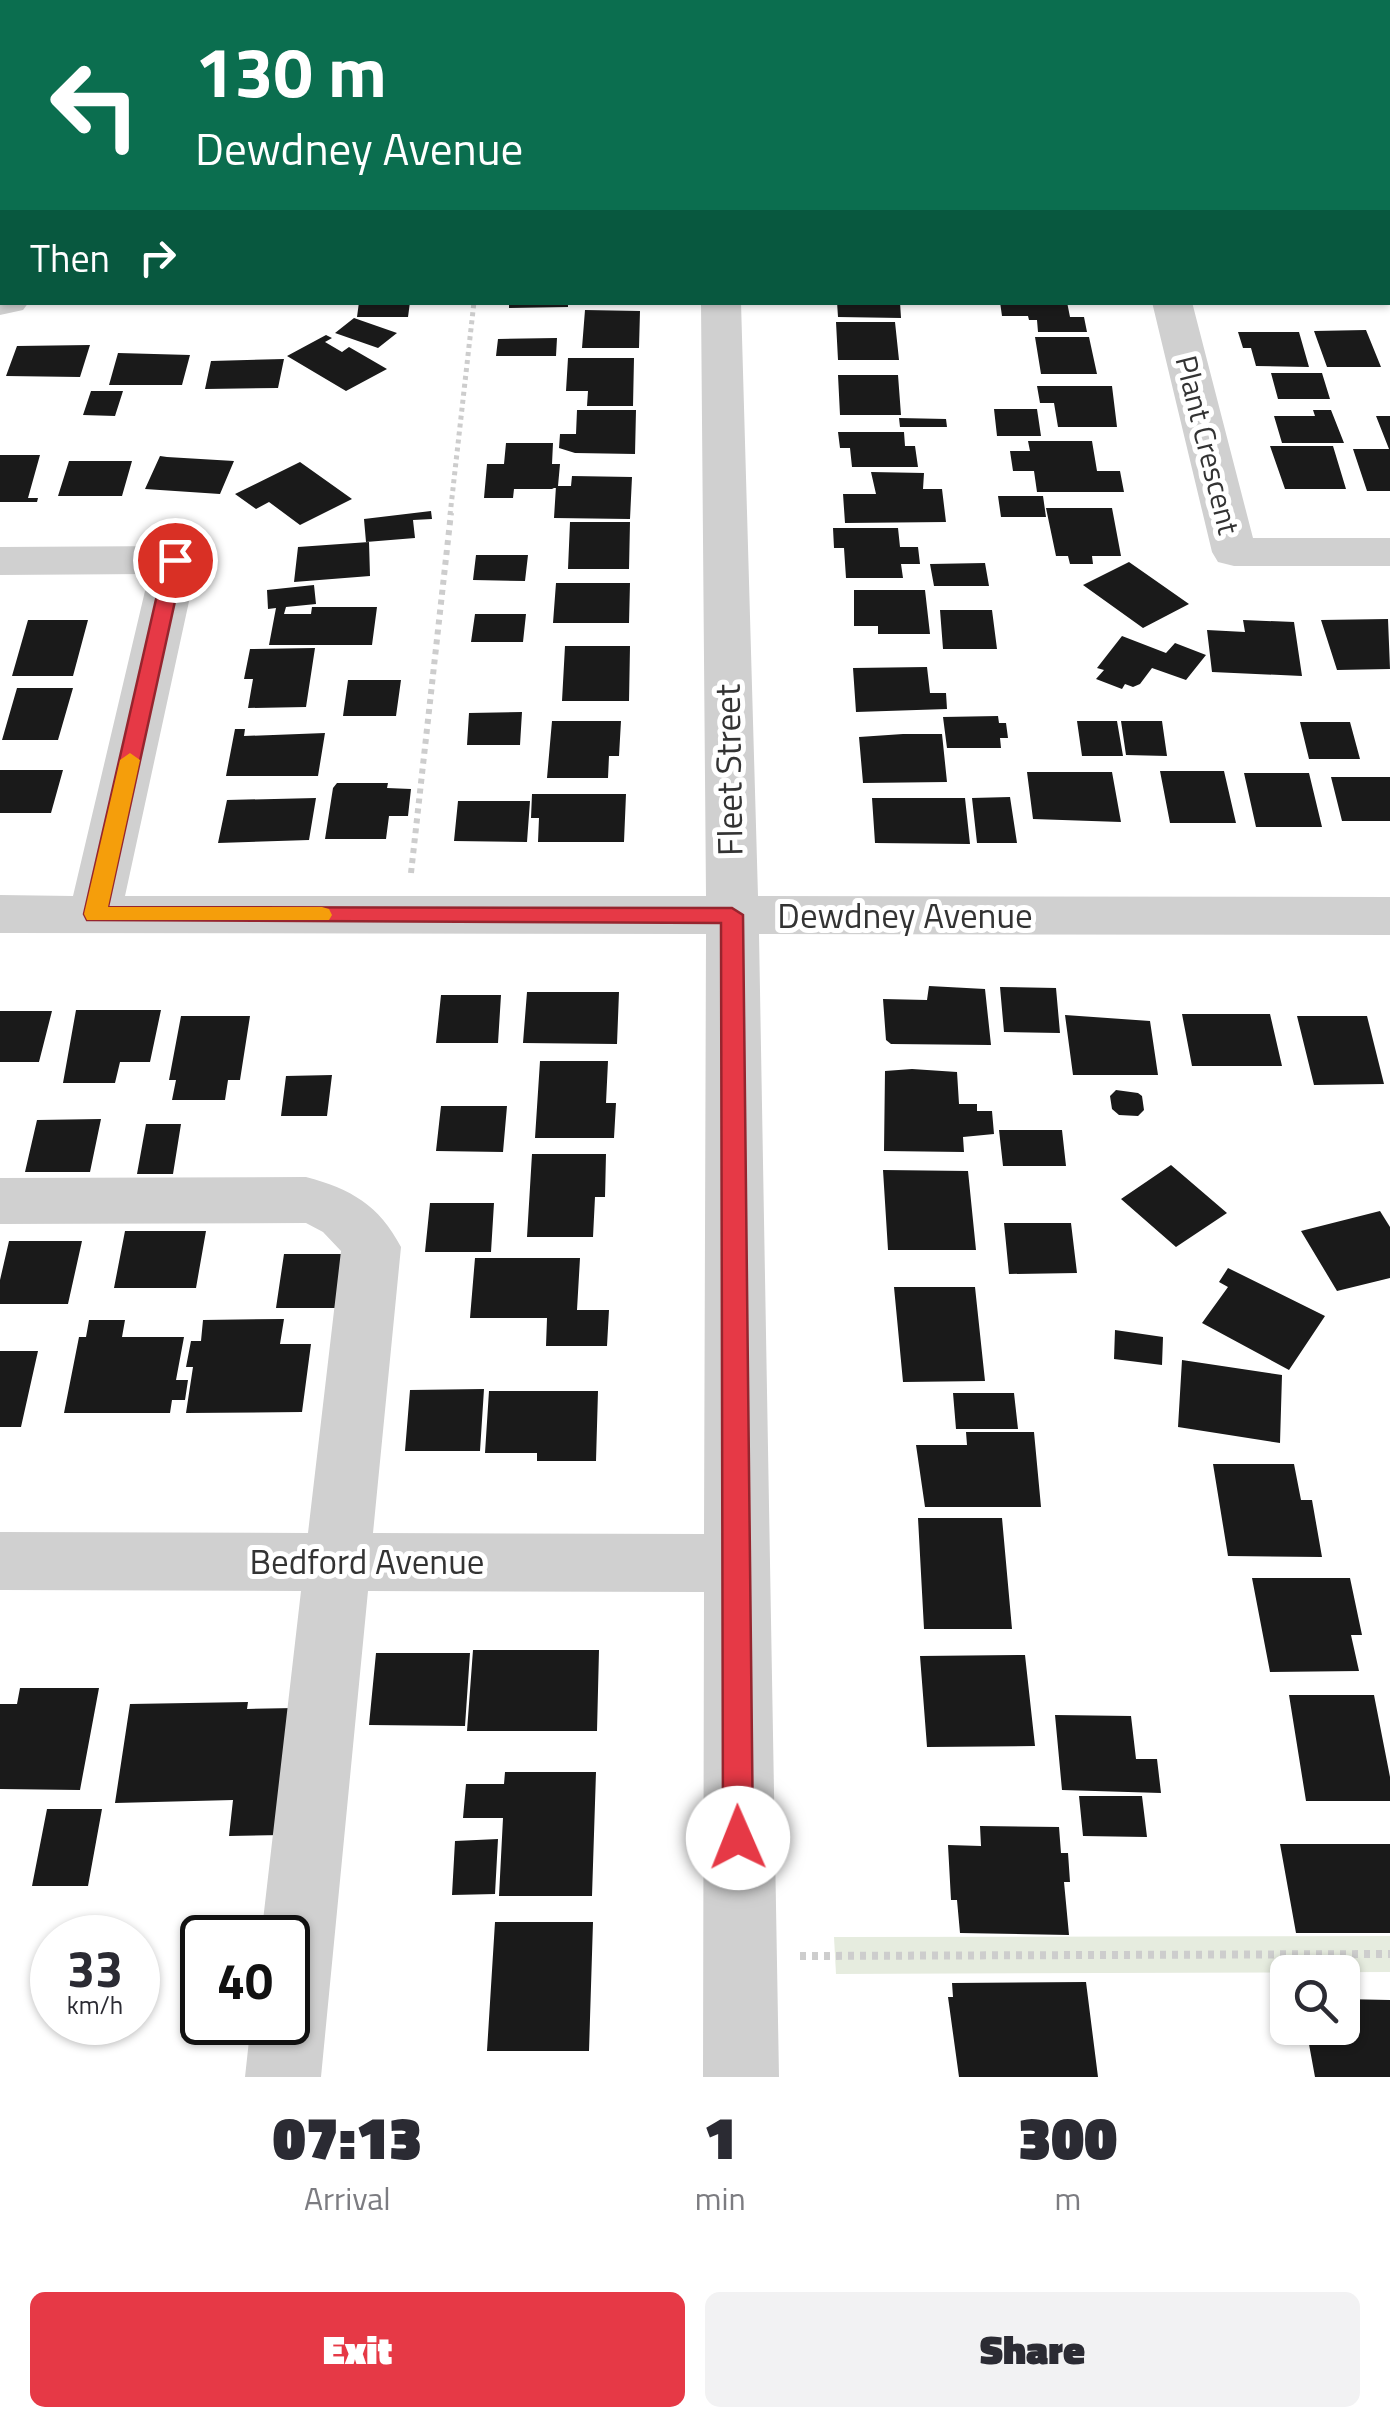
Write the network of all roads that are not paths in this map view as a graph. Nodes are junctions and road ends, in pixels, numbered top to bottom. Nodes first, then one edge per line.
1 (721, 305) edge
2 (1173, 305) edge
3 (1390, 552) edge
4 (0, 560) edge
5 (0, 914) edge
6 (95, 914) junction
7 (732, 915) junction
8 (1390, 916) edge
9 (0, 1201) edge
10 (0, 1561) edge
11 (340, 1562) junction
12 (735, 1564) junction
13 (283, 2077) edge
14 (741, 2077) edge

1 - 7 street, Fleet Street
2 - 3 street, Plant Crescent
4 - 6 street
5 - 6 street, Dewdney Avenue
6 - 7 street, Dewdney Avenue
7 - 8 street, Dewdney Avenue
7 - 12 street, Fleet Street
9 - 11 street
10 - 11 street, Bedford Avenue
11 - 12 street, Bedford Avenue
11 - 13 street
12 - 14 street, Fleet Street

